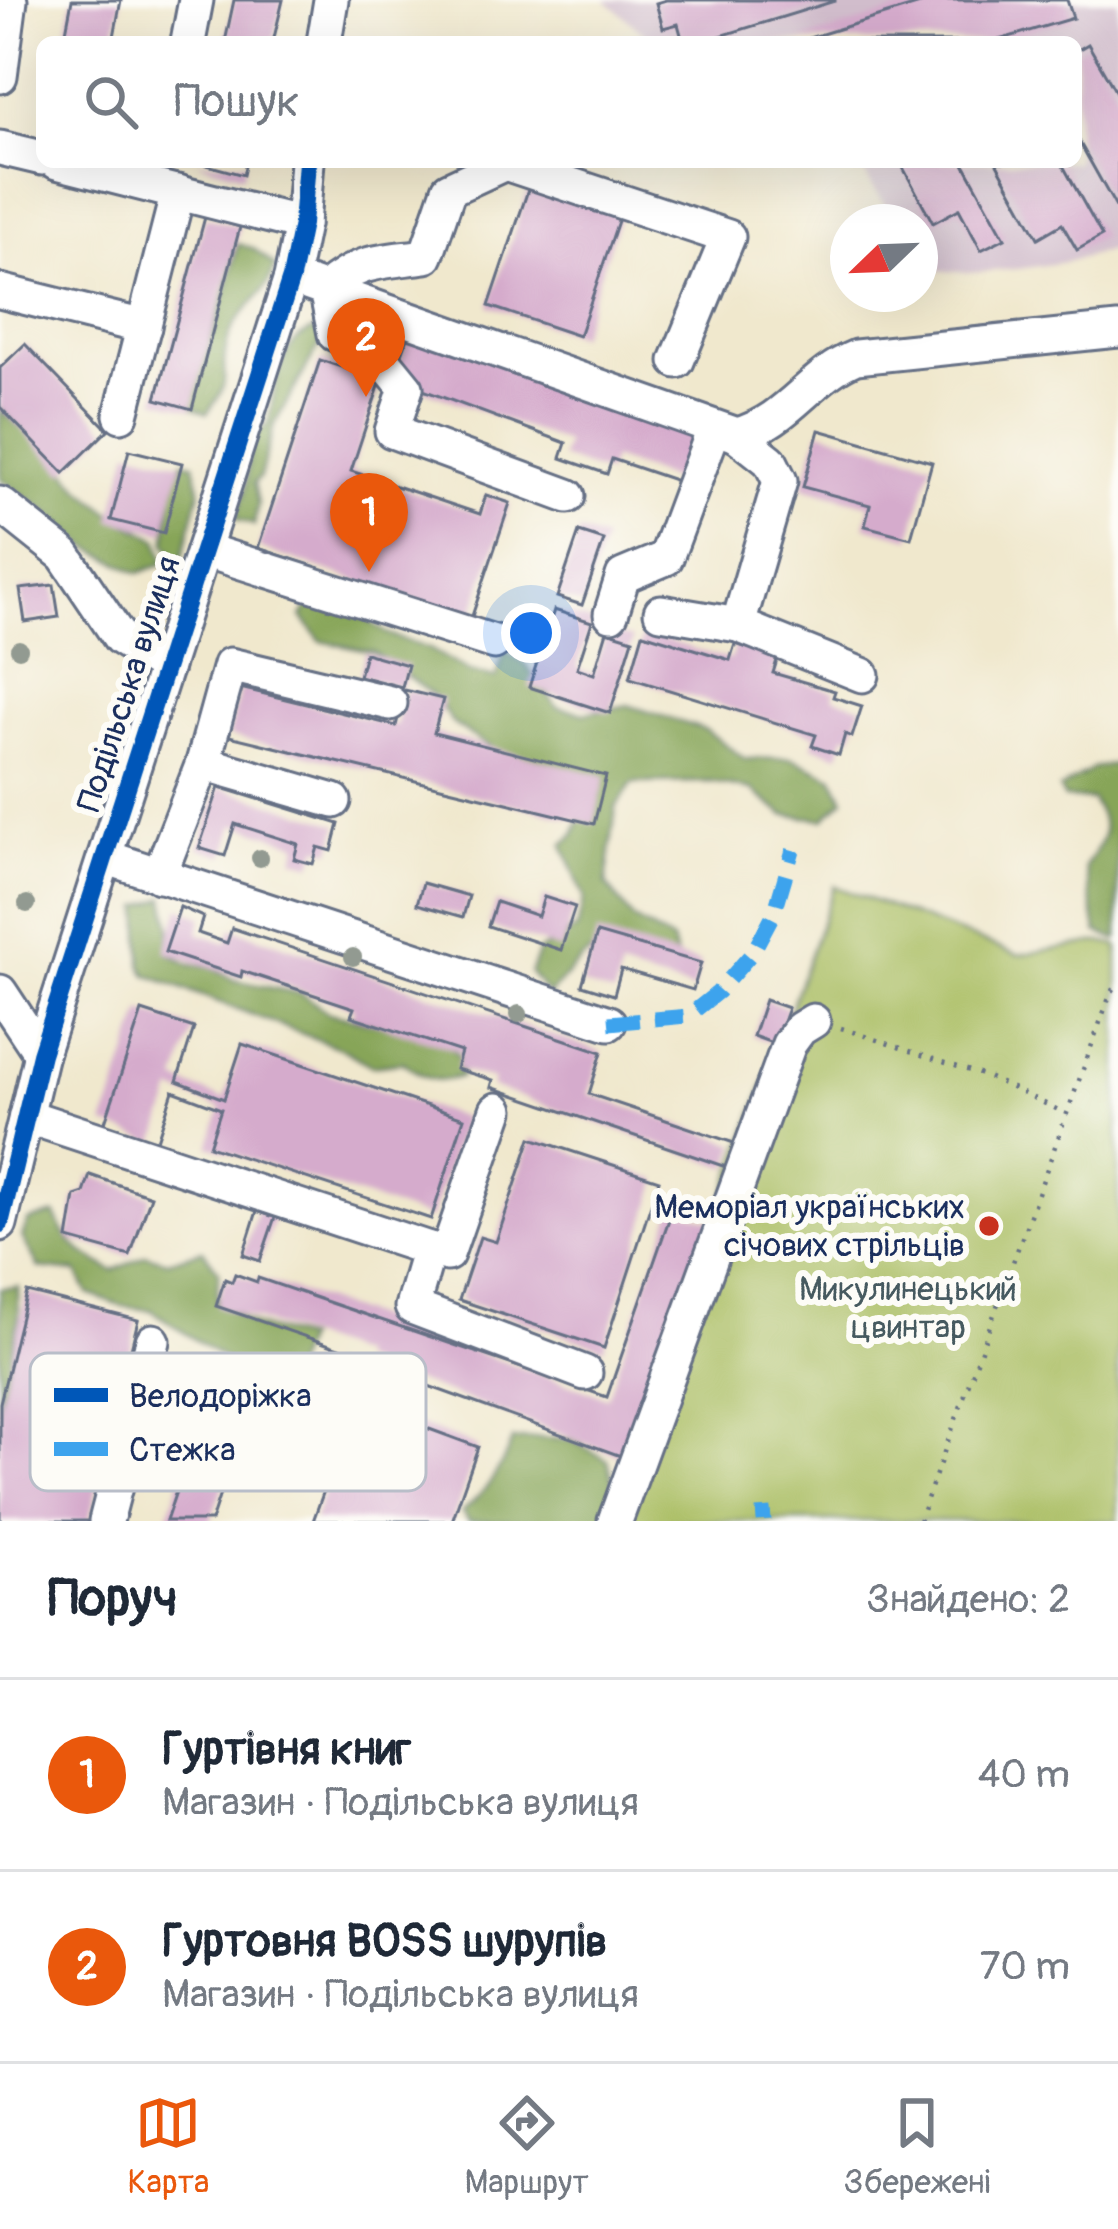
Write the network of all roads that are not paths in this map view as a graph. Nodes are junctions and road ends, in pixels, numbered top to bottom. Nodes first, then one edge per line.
1 (10, 0) edge
2 (196, 0) edge
3 (331, 0) edge
4 (189, 36) edge
5 (325, 36) edge
6 (0, 76) edge
7 (0, 148) edge
8 (36, 157) edge
9 (94, 168) edge
10 (307, 168) edge
11 (494, 168) edge
12 (520, 168) edge
13 (168, 180) edge
14 (302, 224) junction
15 (291, 278) junction
16 (326, 289) junction
17 (0, 291) edge
18 (144, 327) junction
19 (1118, 330) edge
20 (677, 361) dead end
21 (121, 415) dead end
22 (725, 432) junction
23 (568, 496) dead end
24 (0, 504) edge
25 (204, 550) junction
26 (662, 612) dead end
27 (611, 614) dead end
28 (738, 625) junction
29 (494, 642) dead end
30 (166, 667) junction
31 (862, 675) dead end
32 (390, 703) dead end
33 (203, 764) junction
34 (334, 801) dead end
35 (105, 857) junction
36 (159, 877) junction
37 (0, 992) edge
38 (813, 1021) road end
39 (609, 1023) dead end
40 (41, 1054) junction
41 (497, 1110) dead end
42 (26, 1116) junction
43 (0, 1224) edge
44 (429, 1249) junction
45 (153, 1341) dead end
46 (150, 1353) edge
47 (585, 1373) dead end
48 (114, 1491) edge
49 (106, 1521) edge
50 (615, 1521) edge

1 - 6 street
2 - 4 street
3 - 5 street
7 - 8 street
9 - 13 street
10 - 14 street, Подільська вулиця
11 - 16 street
12 - 20 street
13 - 14 street
13 - 18 street
14 - 15 street, Подільська вулиця
15 - 16 street
15 - 25 street, Подільська вулиця
16 - 22 street
16 - 23 street
17 - 18 street
18 - 21 street
19 - 22 street
22 - 27 street
22 - 28 street
24 - 30 street
25 - 29 street
25 - 30 street, Подільська вулиця
26 - 28 street
28 - 31 street
30 - 35 street, Подільська вулиця
32 - 33 street
33 - 34 street
33 - 36 street
35 - 36 street
35 - 40 street, Подільська вулиця
36 - 39 street
37 - 40 street
38 - 50 street
40 - 42 street, Подільська вулиця
41 - 44 street
42 - 43 street, Подільська вулиця
42 - 44 street
44 - 47 street
45 - 46 street
48 - 49 street

